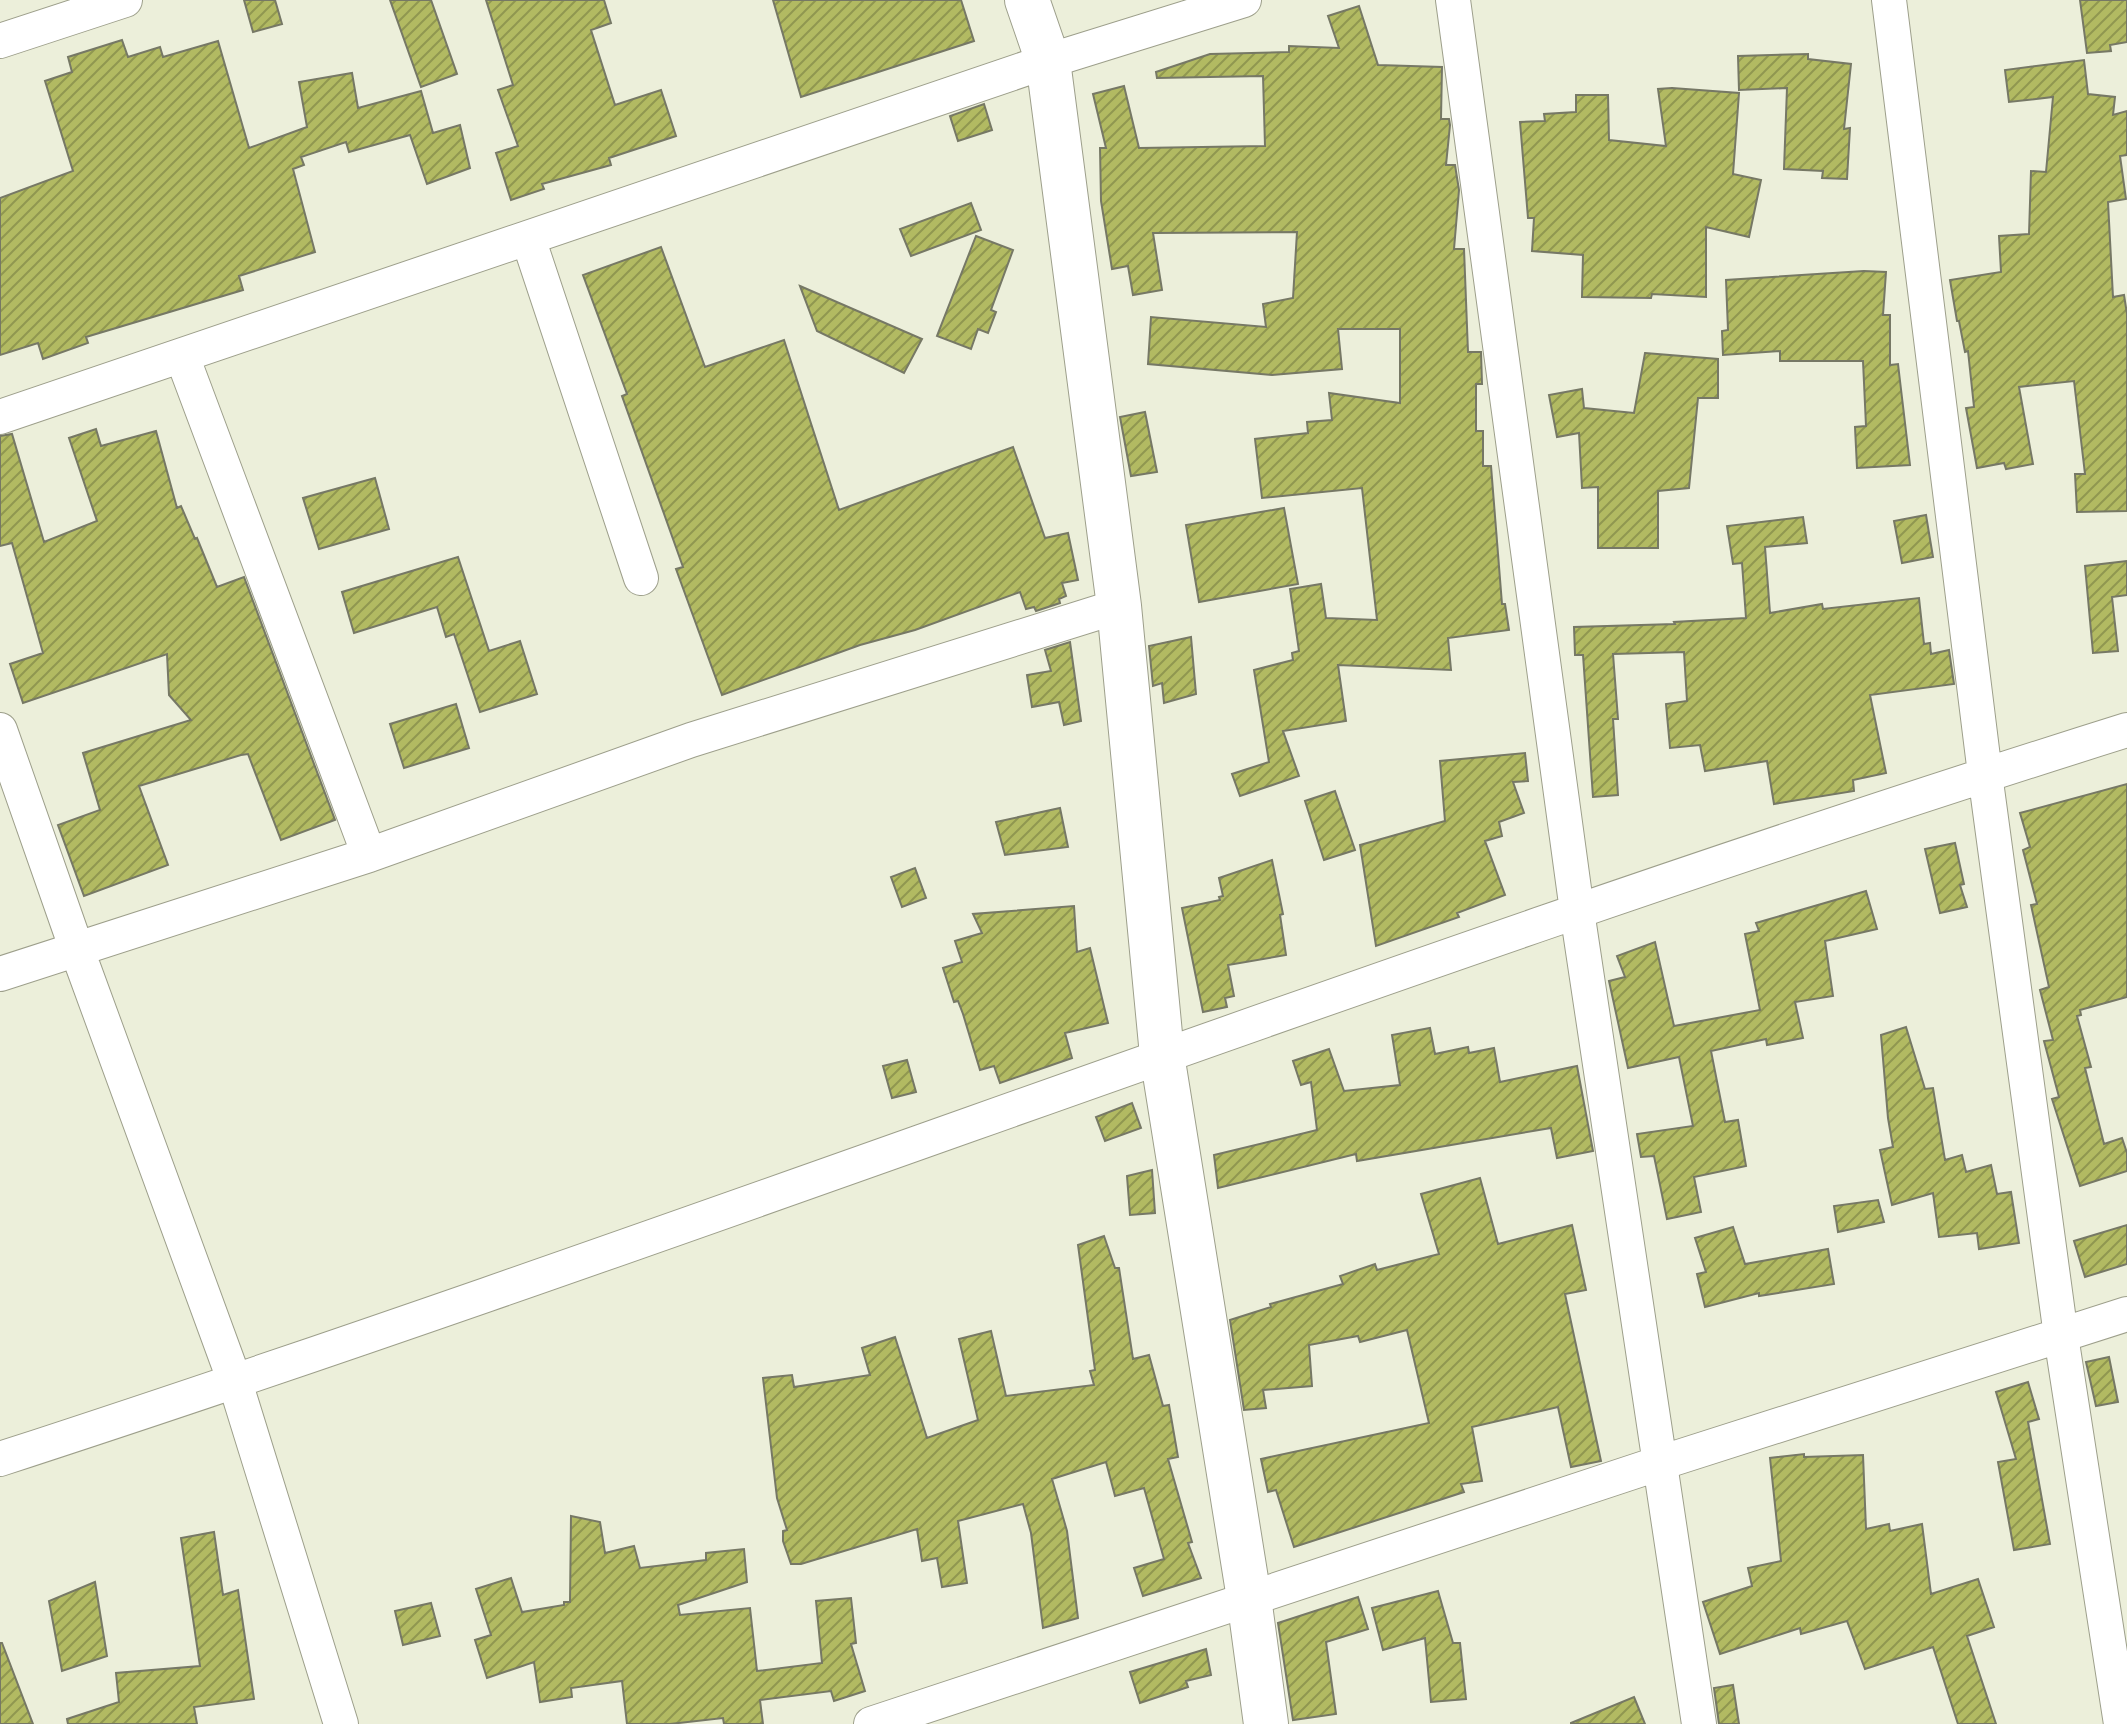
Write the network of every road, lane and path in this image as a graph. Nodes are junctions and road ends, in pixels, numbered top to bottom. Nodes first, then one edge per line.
1 (125, 0) edge
2 (1027, 0) edge
3 (1244, 0) edge
4 (1453, 0) edge
5 (1889, 0) edge
6 (0, 41) edge
7 (1048, 61) junction
8 (528, 238) junction
9 (182, 356) junction
10 (0, 417) edge
11 (641, 578) dead end
12 (1119, 606) junction
13 (0, 730) edge
14 (2127, 730) edge
15 (1985, 774) junction
16 (369, 855) junction
17 (1577, 911) junction
18 (77, 950) junction
19 (0, 974) edge
20 (1162, 1055) junction
21 (2127, 1314) edge
22 (2061, 1336) junction
23 (235, 1382) junction
24 (0, 1459) edge
25 (1660, 1463) junction
26 (1249, 1598) junction
27 (341, 1724) edge
28 (871, 1724) edge
29 (1266, 1724) edge
30 (1699, 1724) edge
31 (2121, 1724) edge

1 - 6 street
2 - 7 street
3 - 7 street
4 - 17 street
5 - 15 street
7 - 8 street
7 - 12 street
8 - 9 street
8 - 11 street
9 - 10 street
9 - 16 street
12 - 16 street
12 - 20 street
13 - 18 street
14 - 15 street
15 - 17 street
15 - 22 street
16 - 18 street
17 - 20 street
17 - 25 street
18 - 19 street
18 - 23 street
20 - 23 street
20 - 26 street
21 - 22 street
22 - 25 street
22 - 31 street
23 - 24 street
23 - 27 street
25 - 26 street
25 - 30 street
26 - 28 street
26 - 29 street

